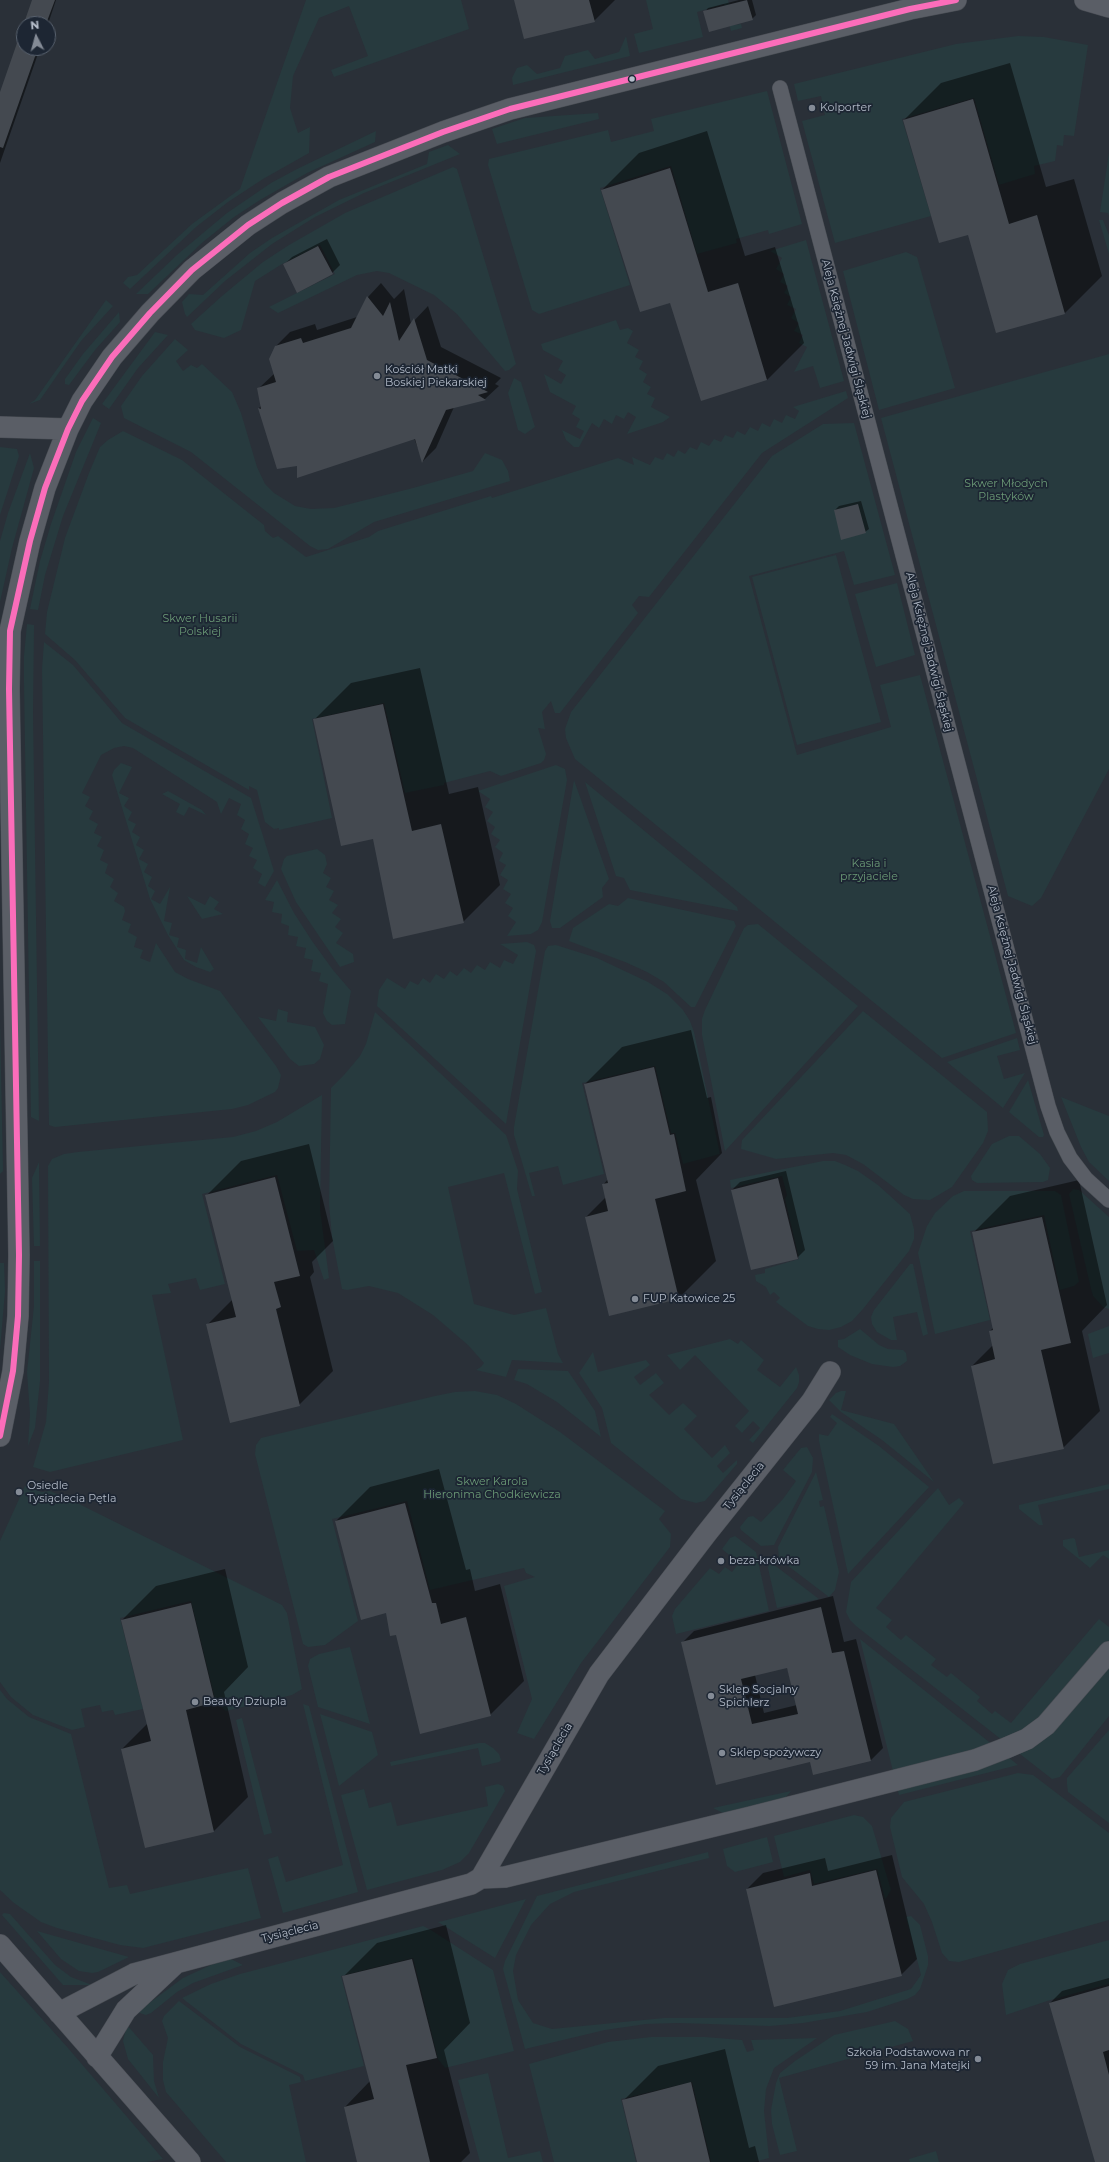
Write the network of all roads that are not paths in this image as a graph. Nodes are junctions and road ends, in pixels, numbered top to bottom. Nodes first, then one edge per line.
1 (956, 0) edge
2 (1085, 0) edge
3 (1109, 7) edge
4 (780, 88) dead end
5 (0, 427) edge
6 (68, 429) junction
7 (1109, 1200) edge
8 (830, 1372) dead end
9 (0, 1436) edge
10 (1109, 1652) edge
11 (481, 1878) junction
12 (0, 1944) edge
13 (175, 1964) junction
14 (59, 2014) junction
15 (97, 2057) junction
16 (190, 2162) edge

1 - 6 street
2 - 3 street
4 - 7 street, Aleja Księżnej Jadwigi Śląskiej
5 - 6 street
6 - 9 street
8 - 11 street, Tysiąclecia
10 - 11 street
11 - 13 street, Tysiąclecia
12 - 14 street
13 - 14 street, Tysiąclecia
13 - 15 street, Tysiąclecia
14 - 15 street
15 - 16 street

